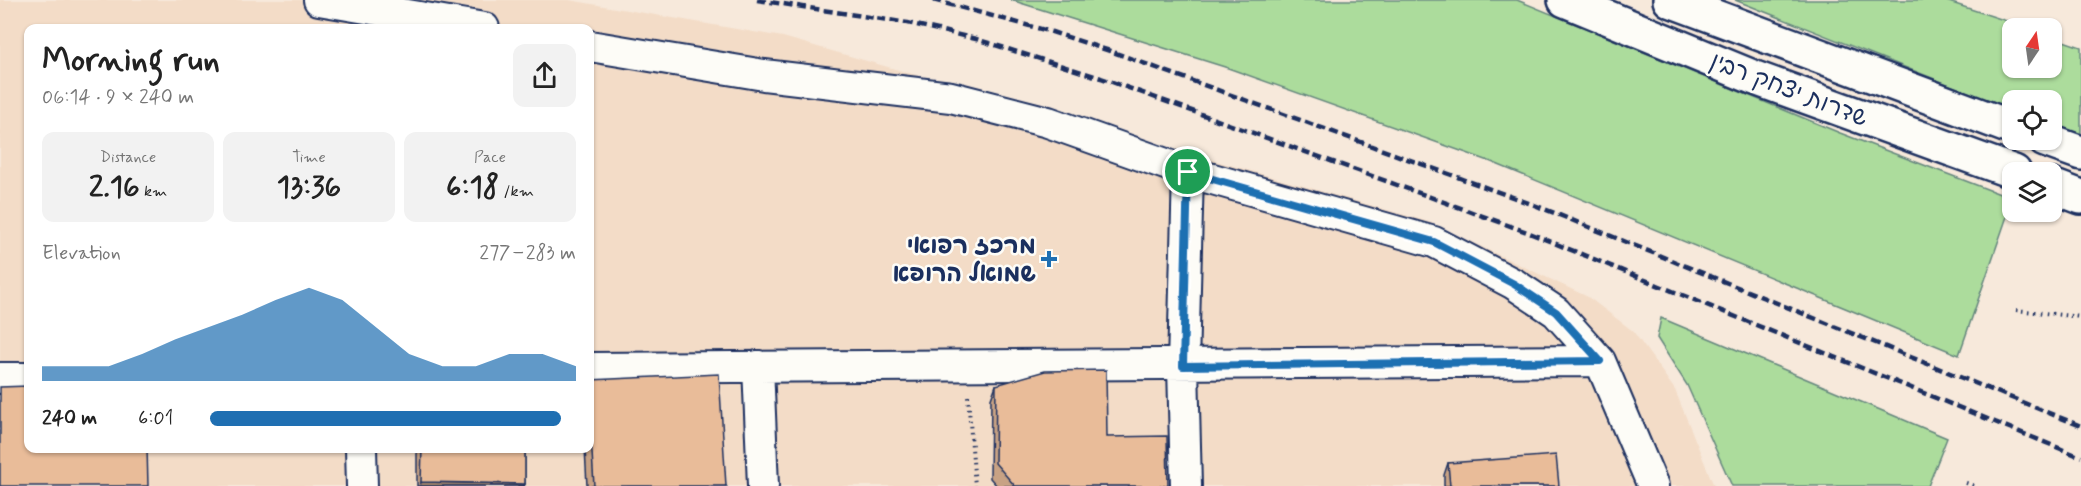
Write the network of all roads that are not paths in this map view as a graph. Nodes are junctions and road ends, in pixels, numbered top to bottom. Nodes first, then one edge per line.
1 (319, 0) edge
2 (1565, 0) edge
3 (1670, 0) edge
4 (460, 24) edge
5 (594, 47) edge
6 (2002, 124) edge
7 (2062, 146) edge
8 (2081, 153) edge
9 (2002, 168) edge
10 (1188, 172) junction
11 (2062, 190) edge
12 (2081, 197) edge
13 (1600, 361) junction
14 (758, 366) junction
15 (1183, 366) junction
16 (594, 368) edge
17 (0, 378) edge
18 (24, 378) edge
19 (361, 453) edge
20 (362, 486) edge
21 (763, 486) edge
22 (1186, 486) edge
23 (1653, 486) edge

1 - 4 street
2 - 9 main road, שדרות יצחק רבין
3 - 6 main road, שדרות יצחק רבין
5 - 10 street
7 - 8 main road
10 - 13 street
10 - 15 street
11 - 12 main road
13 - 15 street
13 - 23 street
14 - 15 street
14 - 16 street
14 - 21 street
15 - 22 street
17 - 18 street
19 - 20 street

